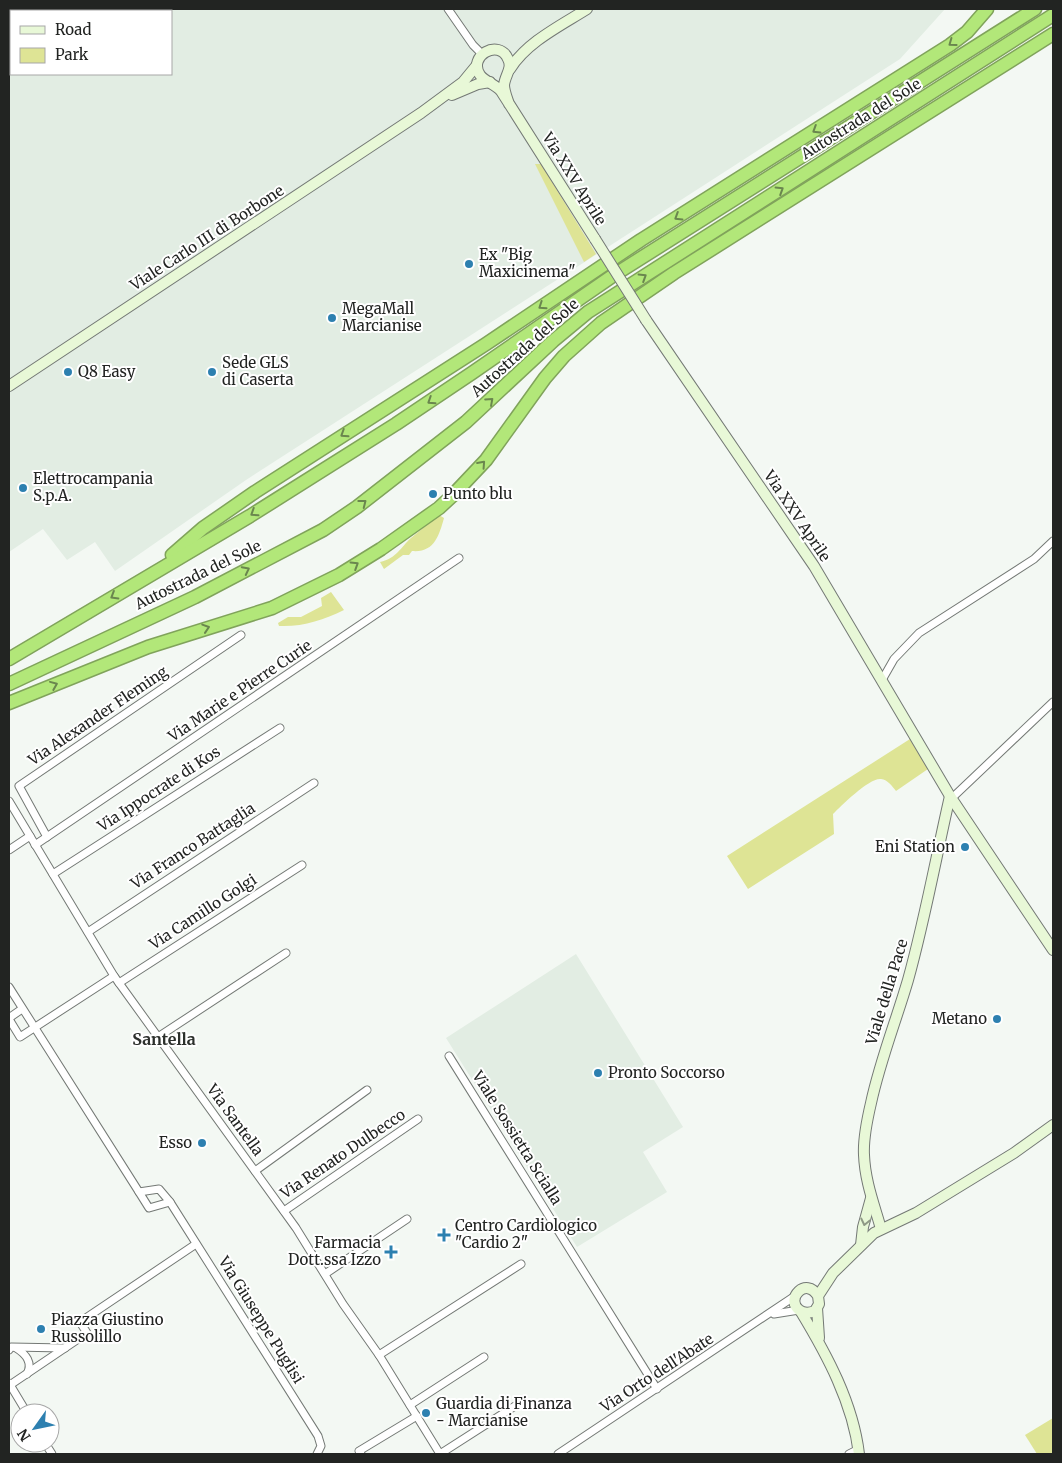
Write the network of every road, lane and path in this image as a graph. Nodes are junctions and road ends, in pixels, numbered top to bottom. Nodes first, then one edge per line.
1 (448, 9) edge
2 (586, 9) edge
3 (987, 9) edge
4 (1035, 9) edge
5 (1053, 15) edge
6 (551, 32) junction
7 (1053, 34) edge
8 (500, 50) junction
9 (482, 54) junction
10 (477, 65) junction
11 (509, 72) junction
12 (490, 82) junction
13 (509, 104) junction
14 (421, 113) junction
15 (9, 386) edge
16 (1053, 541) edge
17 (459, 558) dead end
18 (150, 574) junction
19 (241, 635) dead end
20 (9, 659) edge
21 (882, 680) junction
22 (9, 684) edge
23 (1053, 702) edge
24 (9, 703) edge
25 (280, 728) dead end
26 (314, 783) dead end
27 (951, 797) junction
28 (9, 801) edge
29 (30, 836) junction
30 (47, 837) junction
31 (35, 845) junction
32 (9, 850) edge
33 (302, 864) dead end
34 (53, 874) junction
35 (88, 932) junction
36 (1053, 950) edge
37 (286, 954) dead end
38 (114, 976) junction
39 (119, 983) junction
40 (9, 987) edge
41 (22, 1009) junction
42 (9, 1019) edge
43 (34, 1028) junction
44 (158, 1037) junction
45 (449, 1056) dead end
46 (367, 1090) dead end
47 (418, 1119) dead end
48 (1053, 1125) edge
49 (255, 1171) junction
50 (139, 1192) junction
51 (871, 1198) junction
52 (170, 1202) junction
53 (284, 1211) junction
54 (407, 1219) dead end
55 (881, 1229) junction
56 (196, 1244) junction
57 (861, 1246) junction
58 (521, 1264) dead end
59 (833, 1273) junction
60 (325, 1274) junction
61 (809, 1288) junction
62 (795, 1296) junction
63 (818, 1296) junction
64 (817, 1308) junction
65 (800, 1311) junction
66 (771, 1314) junction
67 (819, 1341) junction
68 (11, 1348) edge
69 (65, 1348) junction
70 (378, 1355) junction
71 (484, 1357) dead end
72 (26, 1374) junction
73 (10, 1384) edge
74 (657, 1389) junction
75 (21, 1403) edge
76 (410, 1405) junction
77 (515, 1406) dead end
78 (417, 1416) junction
79 (859, 1451) edge
80 (317, 1454) edge
81 (361, 1454) edge
82 (440, 1454) edge
83 (558, 1454) edge
84 (849, 1454) edge

1 - 9 street
2 - 6 street, Viale Carlo III di Borbone
3 -> 18 highway
4 -> 18 highway, Autostrada del Sole
22 -> 5 highway, Autostrada del Sole
6 - 8 street, Viale Carlo III di Borbone
6 - 11 street, Viale Carlo III di Borbone
24 -> 7 highway
8 - 9 street, Viale Carlo III di Borbone
8 - 11 street
9 - 10 street, Viale Carlo III di Borbone
10 - 12 street
10 - 14 street, Viale Carlo III di Borbone
11 - 12 street, Viale Carlo III di Borbone
11 - 13 street, Via XXV Aprile
12 - 13 street, Via XXV Aprile
12 - 14 street, Viale Carlo III di Borbone
13 - 21 street, Via XXV Aprile, bridge
14 - 15 street, Viale Carlo III di Borbone
16 - 21 street
17 - 30 street, Via Marie e Pierre Curie
18 -> 20 highway, Autostrada del Sole
19 - 30 street, Via Alexander Fleming
21 - 27 street, Via XXV Aprile
23 - 27 street
25 - 34 street, Via Ippocrate di Kos
26 - 35 street, Via Franco Battaglia
27 - 36 street, Via XXV Aprile
27 - 51 street, Viale della Pace
28 - 29 street, Via Santella
29 - 31 street, Via Santella
29 - 32 street
30 - 31 street, Via Marie e Pierre Curie
31 - 34 street, Via Santella
33 - 39 street, Via Camillo Golgi
34 - 35 street, Via Santella
35 - 38 street, Via Santella
37 - 44 street
38 - 39 street, Via Santella
38 - 43 street
39 - 44 street, Via Santella
40 - 41 street
41 - 42 street
41 - 43 street
42 - 43 street
43 - 50 street
44 - 49 street, Via Santella
45 - 74 street, Viale Sossietta Scialla
46 - 49 street
47 - 53 street, Via Renato Dulbecco
48 - 55 street
49 - 53 street, Via Santella
50 - 52 street
50 - 52 street
51 - 55 street, Viale della Pace
51 -> 57 street
52 - 56 street, Via Giuseppe Puglisi
53 - 60 street, Via Santella
54 - 60 street
55 - 57 street
56 - 69 street
56 - 80 street, Via Giuseppe Puglisi
57 - 59 street
58 - 70 street
59 - 61 street
59 - 63 street
60 - 70 street, Via Santella
61 - 62 street
61 - 63 street
62 - 65 street
62 - 66 street, Via Orto dell'Abate
63 - 64 street
64 - 65 street
64 - 67 street
65 - 66 street
65 - 67 street
66 - 74 street, Via Orto dell'Abate
67 - 79 street
68 - 69 street
68 - 72 street
69 - 72 street
70 - 76 street, Via Santella
71 - 76 street
72 - 73 street
73 - 75 street
74 - 83 street, Via Orto dell'Abate
76 - 78 street, Via Santella
77 - 82 street
78 - 81 street
78 - 82 street, Via Santella
79 - 84 street

